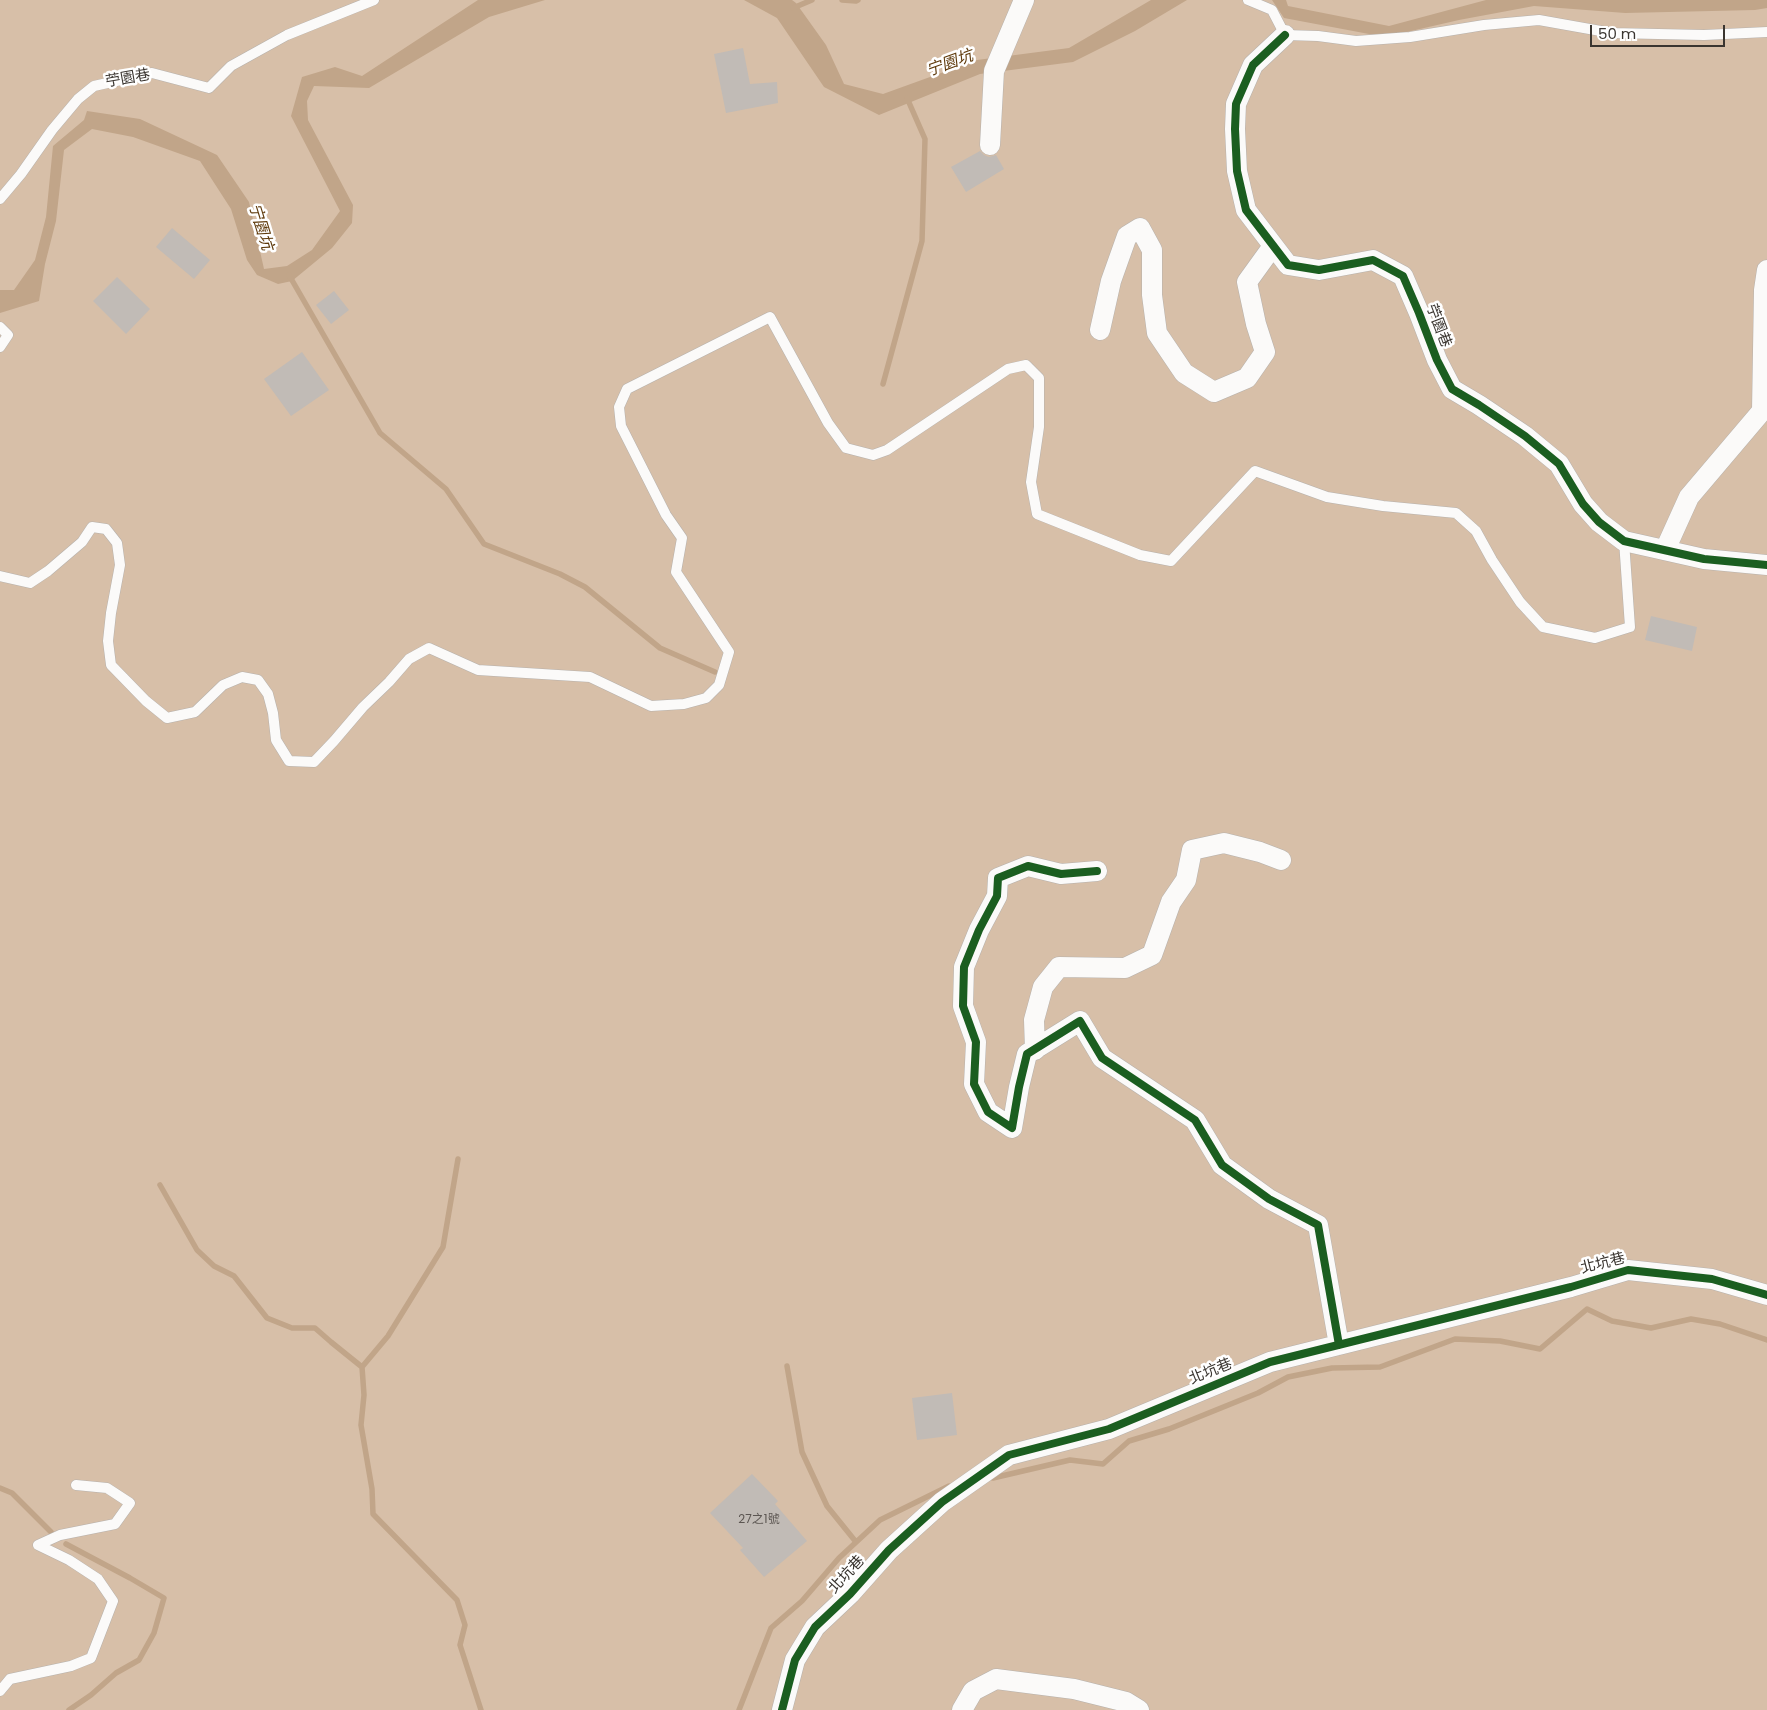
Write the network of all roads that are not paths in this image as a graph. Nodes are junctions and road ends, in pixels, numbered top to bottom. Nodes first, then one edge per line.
1 (374, 0) edge
2 (1024, 0) edge
3 (1248, 0) edge
4 (1767, 32) edge
5 (1285, 35) junction
6 (990, 145) dead end
7 (0, 199) edge
8 (1274, 246) junction
9 (1767, 270) edge
10 (1765, 290) edge
11 (0, 327) edge
12 (1100, 330) dead end
13 (0, 346) edge
14 (1624, 541) junction
15 (1665, 550) junction
16 (1767, 565) edge
17 (0, 576) edge
18 (1281, 860) dead end
19 (1097, 871) dead end
20 (1035, 1050) junction
21 (1767, 1295) edge
22 (1339, 1345) junction
23 (76, 1485) dead end
24 (0, 1691) edge
25 (782, 1710) edge
26 (962, 1710) edge
27 (1139, 1710) edge

1 - 7 lane, 苧園巷
2 - 6 street
3 - 5 lane
4 - 5 lane
5 - 8 street, 苧園巷
8 - 12 street
8 - 14 street, 苧園巷
9 - 10 street
10 - 15 street
11 - 13 lane
14 - 15 street, 苧園巷
14 - 17 lane
15 - 16 street, 苧園巷
18 - 20 street
19 - 20 street
20 - 22 street
21 - 22 street, 北坑巷
22 - 25 street, 北坑巷
23 - 24 lane
26 - 27 street

